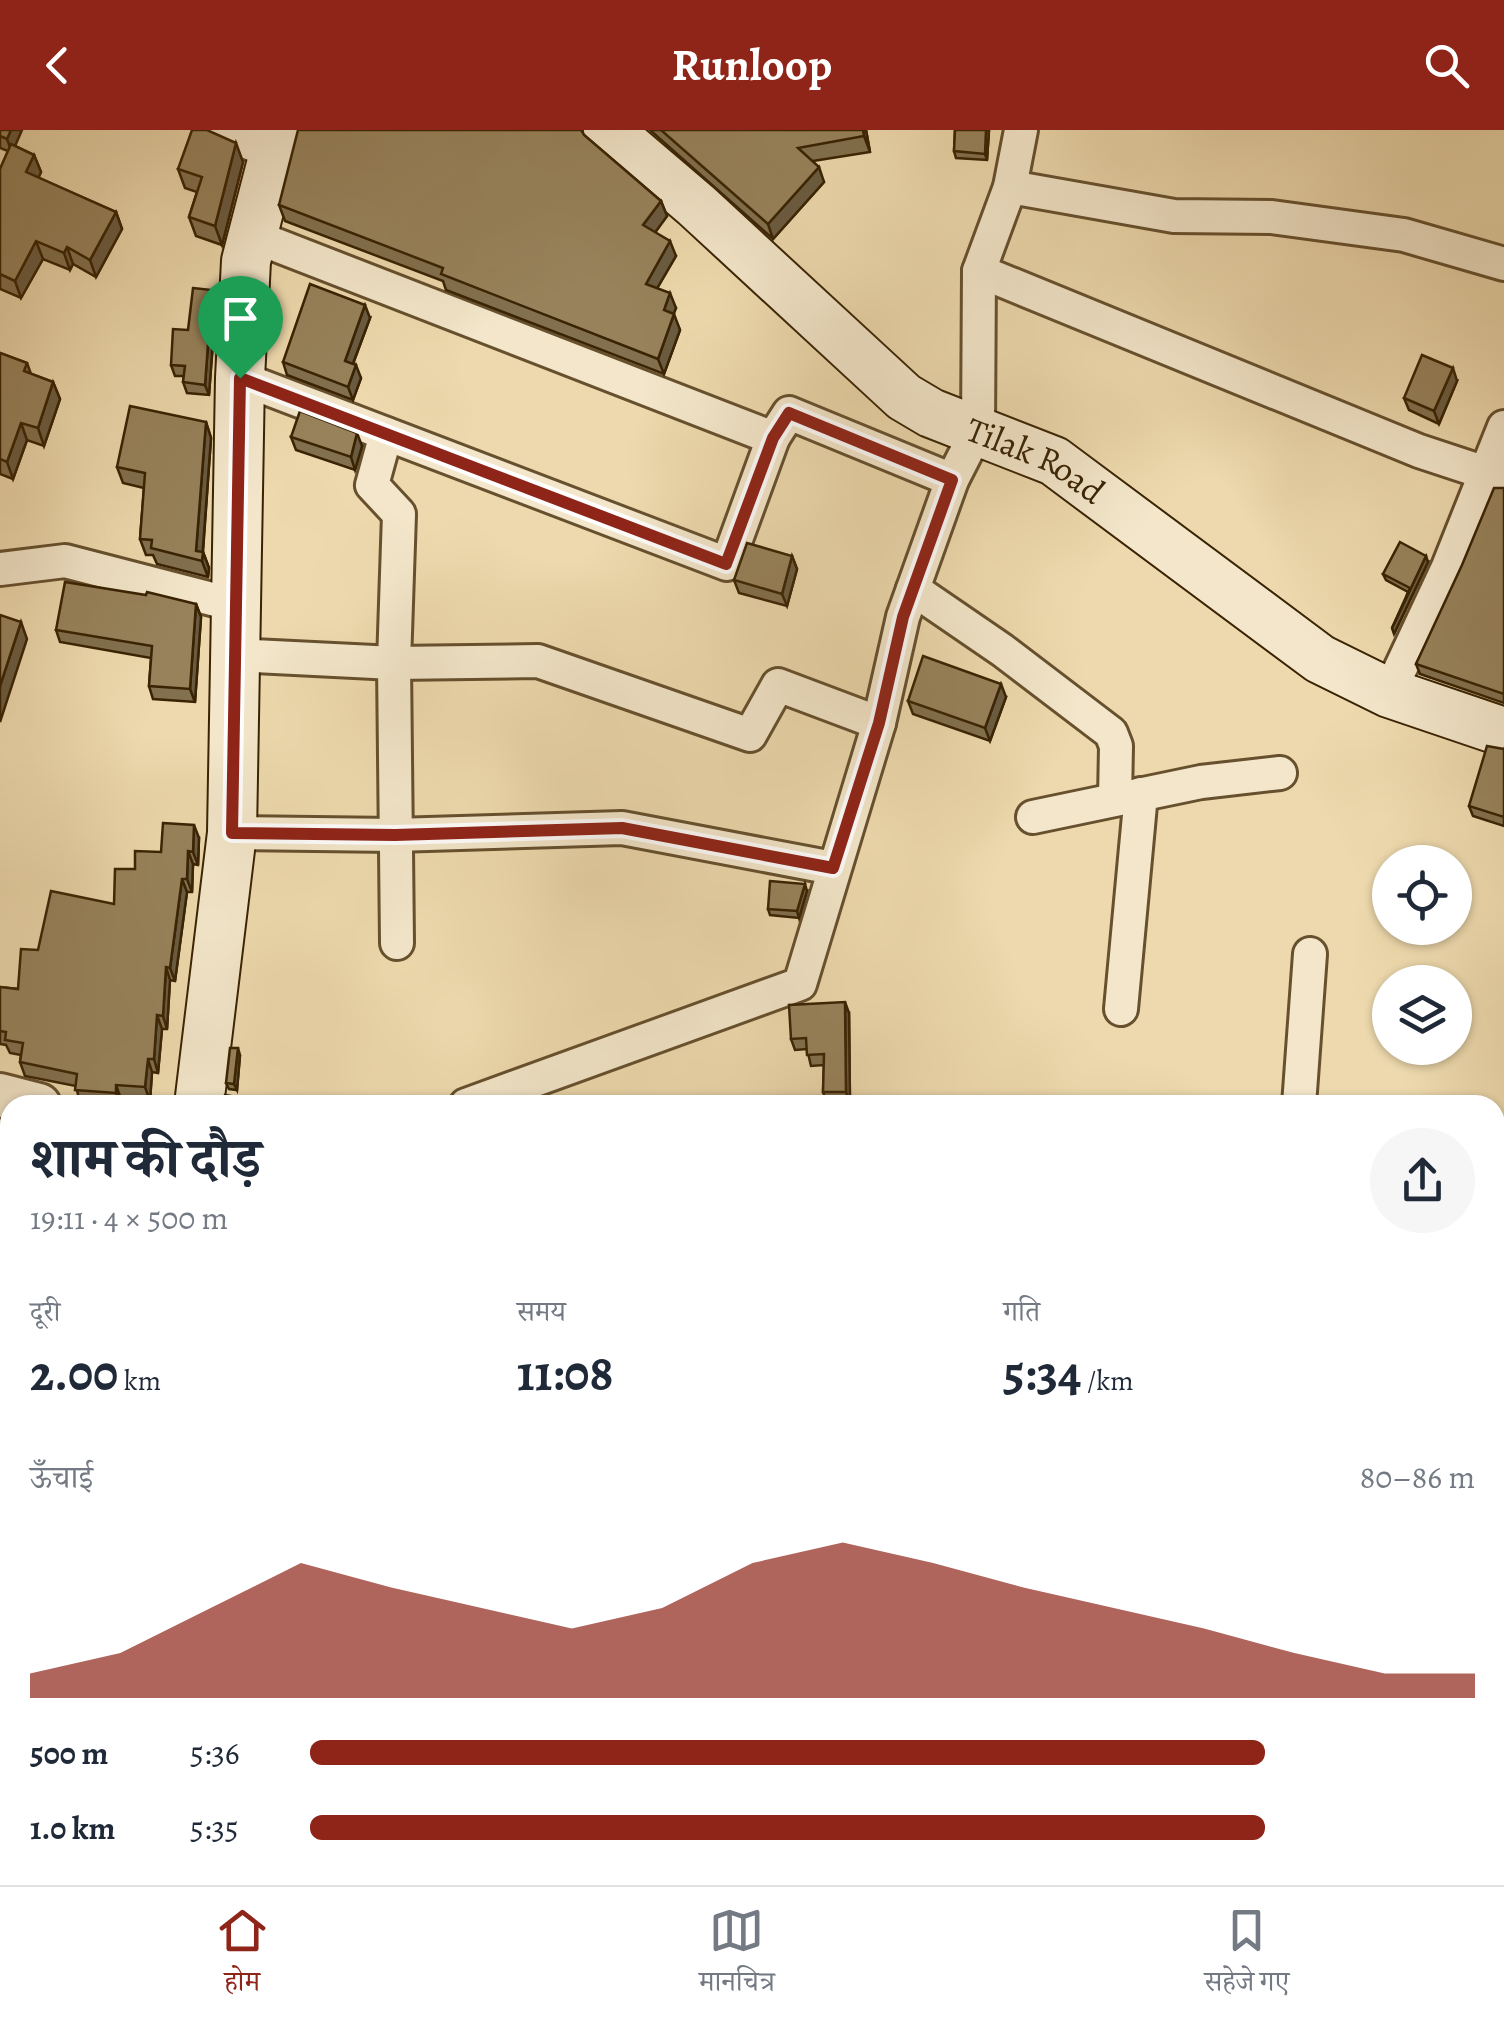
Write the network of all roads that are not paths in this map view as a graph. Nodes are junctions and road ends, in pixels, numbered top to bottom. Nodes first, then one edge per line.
1 (216, 130) edge
2 (608, 130) edge
3 (1020, 130) edge
4 (277, 142) edge
5 (1010, 187) junction
6 (253, 236) junction
7 (1504, 264) edge
8 (979, 271) junction
9 (240, 378) junction
10 (1504, 427) edge
11 (978, 429) junction
12 (386, 434) junction
13 (773, 438) junction
14 (1494, 475) edge
15 (952, 480) junction
16 (0, 569) edge
17 (913, 589) junction
18 (235, 605) junction
19 (234, 655) junction
20 (394, 663) junction
21 (1389, 693) junction
22 (879, 723) junction
23 (1504, 732) edge
24 (1280, 773) dead end
25 (1128, 796) junction
26 (1033, 817) dead end
27 (232, 833) junction
28 (395, 835) junction
29 (833, 868) junction
30 (397, 943) dead end
31 (1310, 954) dead end
32 (1122, 1010) dead end
33 (200, 1095) edge
34 (494, 1095) edge
35 (1300, 1095) edge

1 - 4 street
2 - 11 main road, Tilak Road
3 - 5 street
4 - 6 main road
5 - 7 street
5 - 8 street
6 - 9 main road
6 - 13 street
8 - 11 street
8 - 14 street
9 - 12 street
9 - 18 main road
10 - 14 street
11 - 15 street
11 - 21 main road, Tilak Road
12 - 13 street
12 - 20 street
13 - 15 street
14 - 21 street
15 - 17 street
16 - 18 street
17 - 22 street
17 - 25 street
18 - 19 main road
19 - 20 street
19 - 27 main road
20 - 22 street
20 - 28 street
21 - 23 main road, Tilak Road
22 - 29 street
24 - 25 street
25 - 26 street
25 - 32 street
27 - 28 street
27 - 33 main road
28 - 29 street
28 - 30 street
29 - 34 street
31 - 35 street

